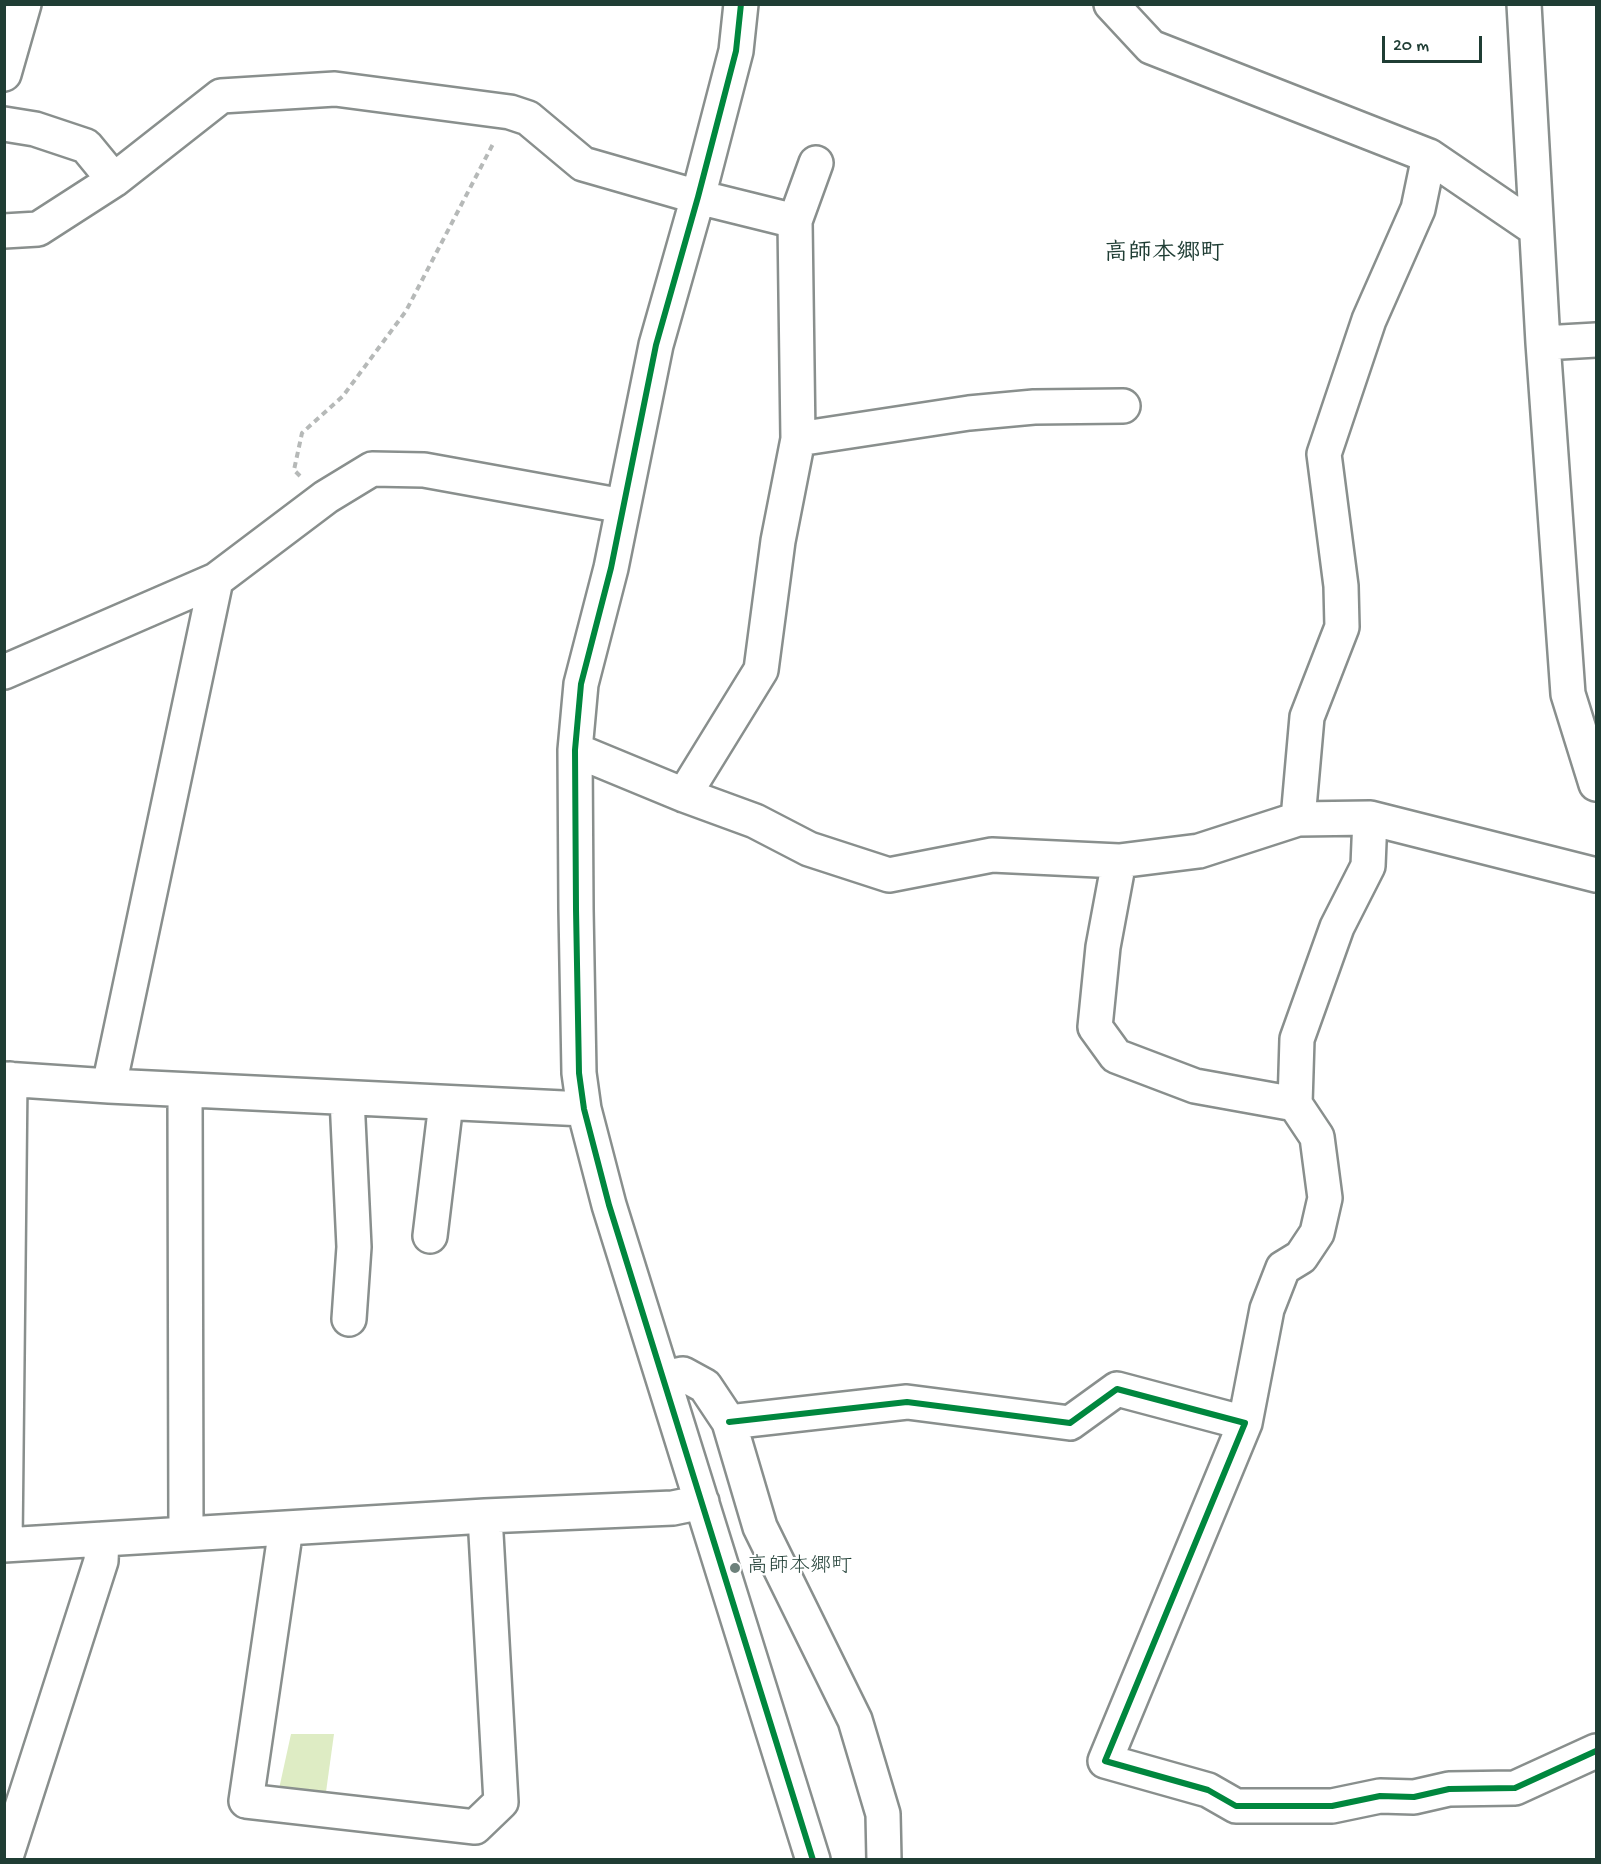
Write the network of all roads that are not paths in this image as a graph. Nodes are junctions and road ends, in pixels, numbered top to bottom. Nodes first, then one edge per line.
1 (24, 4) edge
2 (741, 4) edge
3 (1111, 4) edge
4 (1524, 4) edge
5 (4, 74) edge
6 (4, 124) edge
7 (1429, 156) junction
8 (816, 164) dead end
9 (114, 180) junction
10 (698, 197) junction
11 (795, 221) junction
12 (1536, 229) junction
13 (4, 231) edge
14 (1596, 340) edge
15 (1543, 343) junction
16 (1123, 406) dead end
17 (798, 439) junction
18 (623, 506) junction
19 (216, 580) junction
20 (4, 672) edge
21 (575, 750) junction
22 (1596, 784) edge
23 (684, 795) junction
24 (1370, 818) junction
25 (1298, 819) junction
26 (1119, 861) junction
27 (1596, 875) edge
28 (7, 1079) edge
29 (109, 1086) junction
30 (185, 1090) junction
31 (347, 1098) junction
32 (446, 1103) junction
33 (1295, 1104) junction
34 (584, 1109) junction
35 (6, 1233) edge
36 (430, 1236) dead end
37 (349, 1319) dead end
38 (663, 1378) junction
39 (729, 1422) junction
40 (1245, 1423) junction
41 (702, 1502) junction
42 (485, 1516) junction
43 (286, 1528) junction
44 (186, 1533) junction
45 (102, 1539) junction
46 (5, 1545) edge
47 (1596, 1751) edge
48 (5, 1860) edge
49 (813, 1860) edge
50 (884, 1860) edge

1 - 5 street
2 - 10 street
3 - 7 street
4 - 12 street
6 - 9 street
7 - 12 street
7 - 25 street
8 - 11 street
9 - 10 street
9 - 13 street
10 - 11 street
10 - 18 street
11 - 17 street
12 - 15 street
14 - 15 street
15 - 22 street
16 - 17 street
17 - 23 street
18 - 19 street
18 - 21 street
19 - 20 street
19 - 29 street
21 - 23 street
21 - 34 street
23 - 26 street
24 - 25 street
24 - 27 street
24 - 33 street
25 - 26 street
26 - 33 street
28 - 29 street
28 - 35 street
29 - 30 street
30 - 31 street
30 - 44 street
31 - 32 street
31 - 37 street
32 - 34 street
32 - 36 street
33 - 40 street
34 - 38 street
35 - 46 street
38 - 39 street
38 - 41 street
39 - 40 street
39 - 50 street
40 - 47 street
41 - 42 street
41 - 49 street
42 - 43 street
42 - 43 street
43 - 44 street
44 - 45 street
45 - 46 street
45 - 48 street

